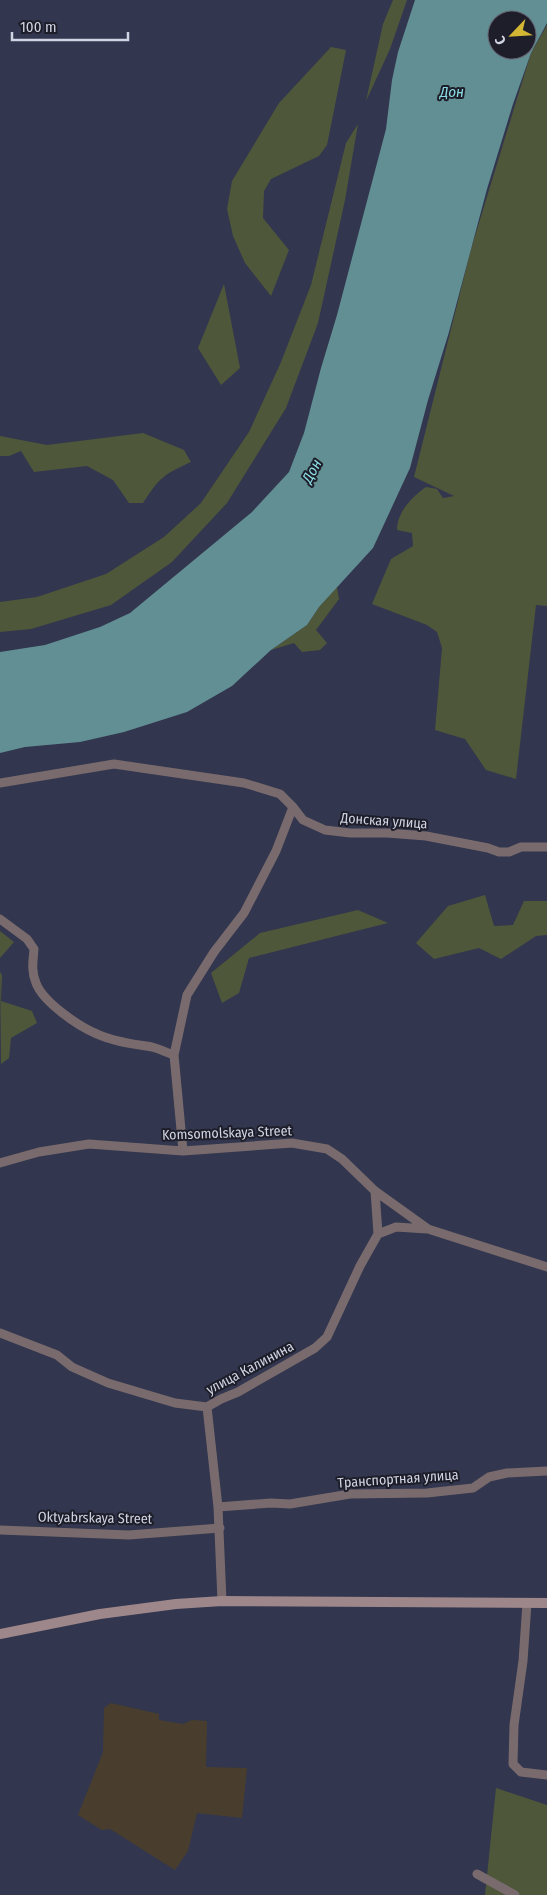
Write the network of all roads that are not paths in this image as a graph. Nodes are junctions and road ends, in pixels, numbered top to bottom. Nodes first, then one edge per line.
1 (0, 783) edge
2 (294, 807) junction
3 (547, 847) edge
4 (0, 919) edge
5 (174, 1055) junction
6 (183, 1151) junction
7 (0, 1163) edge
8 (375, 1191) junction
9 (428, 1229) junction
10 (378, 1234) junction
11 (547, 1267) edge
12 (0, 1333) edge
13 (208, 1407) junction
14 (547, 1471) edge
15 (218, 1507) junction
16 (220, 1528) junction
17 (0, 1530) edge
18 (222, 1601) junction
19 (527, 1603) junction
20 (547, 1603) edge
21 (0, 1634) edge
22 (547, 1776) edge
23 (477, 1874) dead end
24 (515, 1895) edge

1 - 2 street, Донская улица
2 - 3 street, Донская улица
2 - 5 street
4 - 5 street
5 - 6 street
6 - 7 street, Komsomolskaya Street
6 - 8 street, Komsomolskaya Street
8 - 9 street, Komsomolskaya Street
8 - 10 street
9 - 10 street
9 - 11 street
10 - 13 street, улица Калинина
12 - 13 street, улица Калинина
13 - 15 street
14 - 15 street, Транспортная улица
15 - 16 street
16 - 17 street, Oktyabrskaya Street
16 - 18 street
18 - 19 main road
18 - 21 main road
19 - 20 main road
19 - 22 street
23 - 24 street

